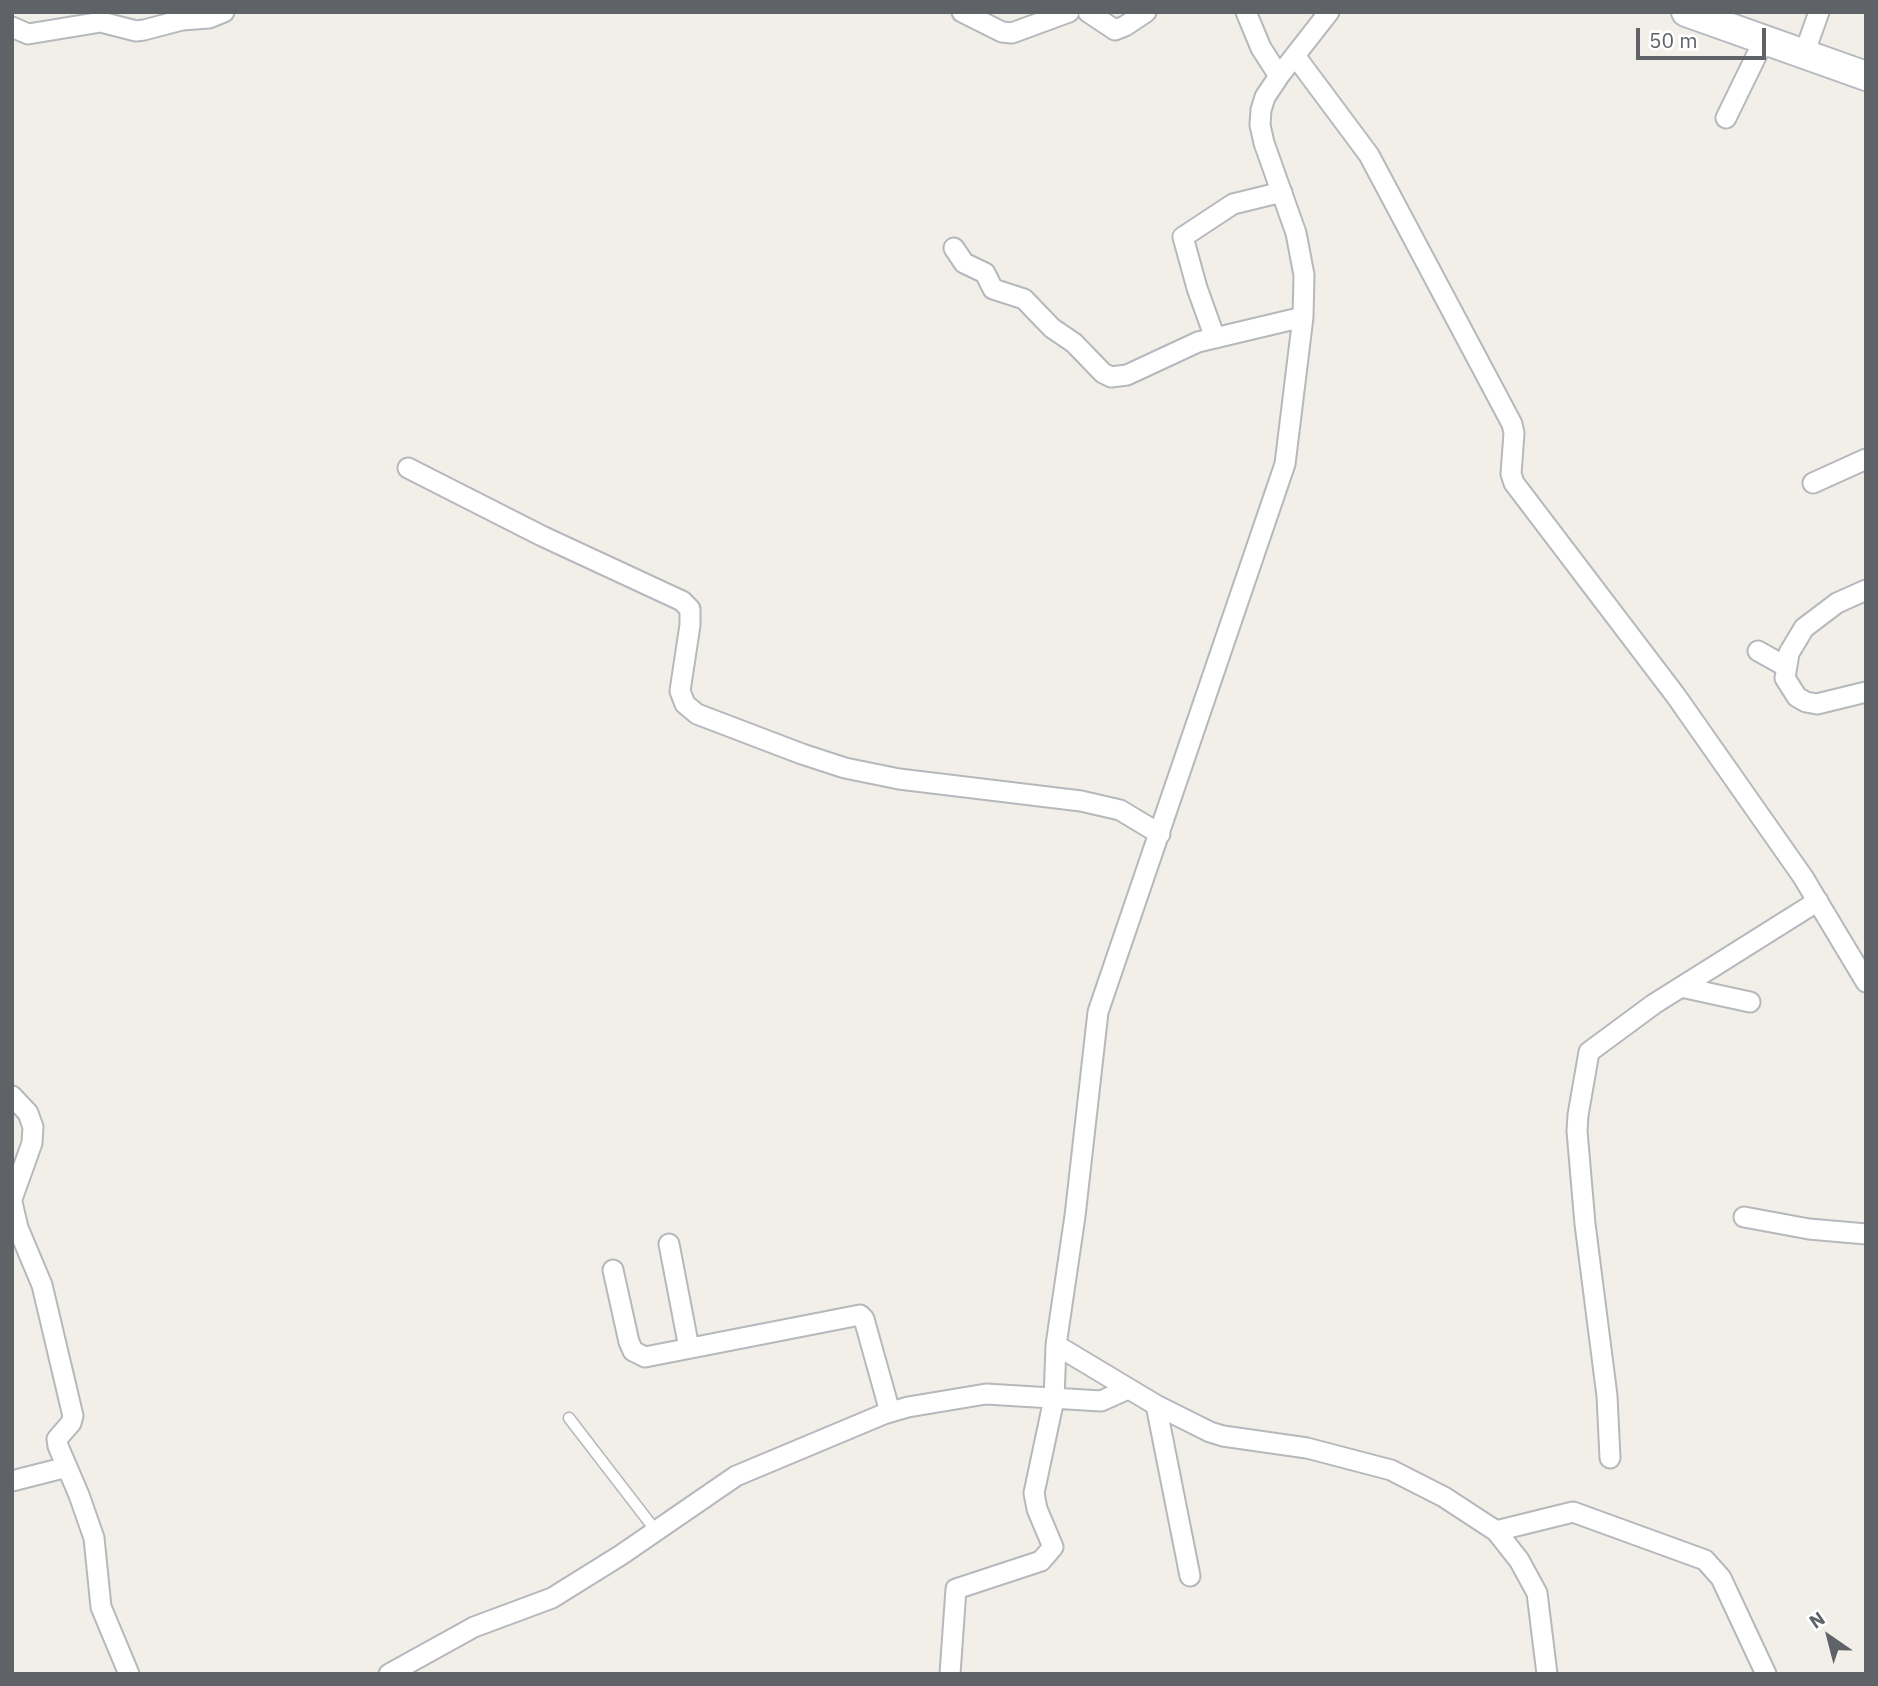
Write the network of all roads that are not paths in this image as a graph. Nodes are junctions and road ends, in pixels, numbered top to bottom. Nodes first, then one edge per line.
1 (224, 12) edge
2 (962, 12) edge
3 (1069, 12) edge
4 (1088, 12) edge
5 (1146, 12) edge
6 (1246, 12) edge
7 (1329, 12) edge
8 (1686, 12) edge
9 (1819, 12) edge
10 (12, 27) edge
11 (1764, 40) junction
12 (1804, 54) junction
13 (1296, 57) junction
14 (1279, 76) junction
15 (1866, 76) edge
16 (1726, 118) dead end
17 (1282, 192) junction
18 (954, 248) dead end
19 (1303, 317) junction
20 (1215, 338) junction
21 (1866, 459) edge
22 (408, 468) dead end
23 (1813, 483) dead end
24 (1866, 590) edge
25 (1758, 651) dead end
26 (1786, 666) junction
27 (1866, 692) edge
28 (1160, 834) junction
29 (1818, 901) junction
30 (1866, 982) edge
31 (1681, 988) junction
32 (1750, 1002) dead end
33 (12, 1096) edge
34 (12, 1200) edge
35 (1744, 1217) dead end
36 (15, 1228) edge
37 (1866, 1234) edge
38 (669, 1244) dead end
39 (613, 1270) dead end
40 (1056, 1345) junction
41 (689, 1348) junction
42 (1128, 1389) junction
43 (1054, 1399) junction
44 (1156, 1405) junction
45 (890, 1412) junction
46 (569, 1418) dead end
47 (1610, 1458) dead end
48 (67, 1467) junction
49 (12, 1481) edge
50 (656, 1531) junction
51 (1496, 1531) junction
52 (1190, 1576) dead end
53 (129, 1674) edge
54 (389, 1674) edge
55 (950, 1674) edge
56 (1547, 1674) edge
57 (1766, 1674) edge

1 - 10 street
2 - 3 street
4 - 5 street
6 - 14 street
7 - 13 street
8 - 11 main road
9 - 12 street
11 - 12 main road
11 - 16 street
12 - 15 main road
13 - 14 street
13 - 29 street
14 - 17 street
17 - 19 street
17 - 20 street
18 - 20 street
19 - 20 street
19 - 28 street
21 - 23 street
22 - 28 street
24 - 26 street
25 - 26 street
26 - 27 street
28 - 40 street
29 - 30 street
29 - 31 street
31 - 32 street
31 - 47 street
33 - 34 street
34 - 36 street
35 - 37 street
36 - 48 street
38 - 41 street
39 - 41 street
40 - 42 street
40 - 43 street
41 - 45 street
42 - 43 street
42 - 44 street
43 - 45 street
43 - 55 street
44 - 51 street
44 - 52 street
45 - 50 street
46 - 50 lane
48 - 49 street
48 - 53 street
50 - 54 street
51 - 56 street
51 - 57 street

